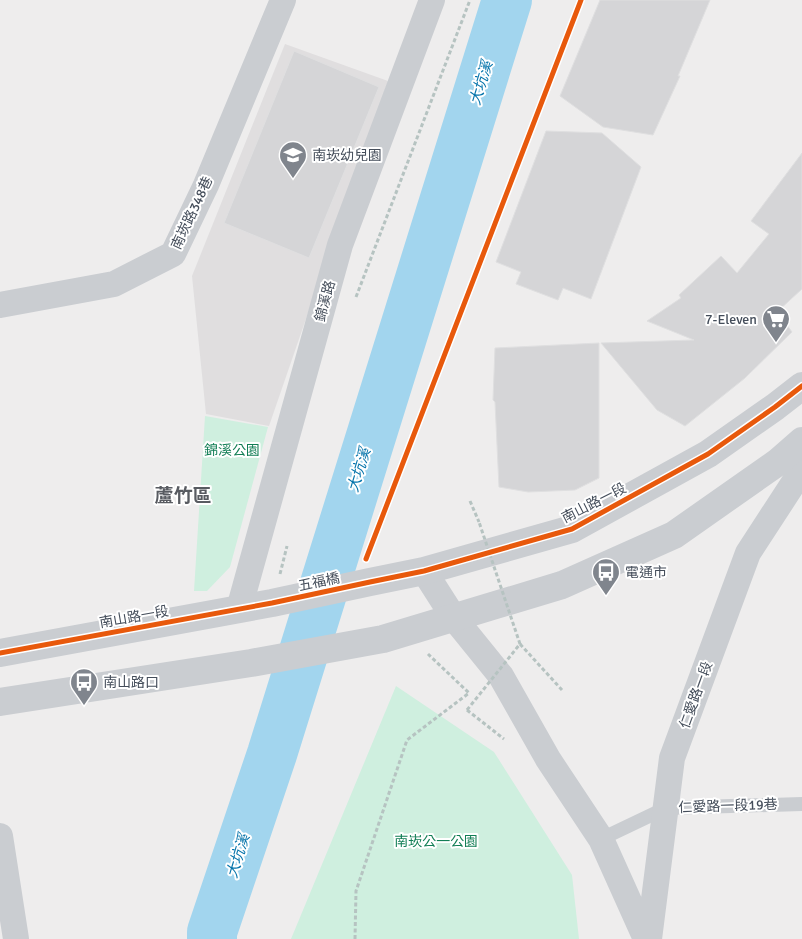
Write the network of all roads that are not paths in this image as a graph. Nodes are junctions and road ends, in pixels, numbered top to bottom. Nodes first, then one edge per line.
1 (283, 0) edge
2 (432, 0) edge
3 (0, 305) edge
4 (802, 386) edge
5 (802, 441) edge
6 (802, 470) edge
7 (368, 571) joint
8 (424, 571) junction
9 (272, 603) joint
10 (240, 609) junction
11 (454, 618) junction
12 (0, 653) edge
13 (0, 702) edge
14 (802, 804) edge
15 (666, 808) junction
16 (0, 836) edge
17 (601, 839) junction
18 (16, 939) edge
19 (648, 939) edge

1 - 3 street, 南崁路348巷
2 - 10 street, 錦溪路
4 - 8 street, 南山路一段
5 - 11 street
6 - 15 street, 仁愛路一段
7 - 8 street, 南山路一段
7 - 9 street, 五福橋
8 - 11 street, 仁愛路一段
9 - 10 street, 南山路一段
10 - 12 street, 南山路一段
11 - 13 street
11 - 17 street, 仁愛路一段
14 - 15 lane, 仁愛路一段19巷
15 - 17 lane, 仁愛路一段19巷
15 - 19 street, 仁愛路一段
16 - 18 street
17 - 19 street, 仁愛路一段

